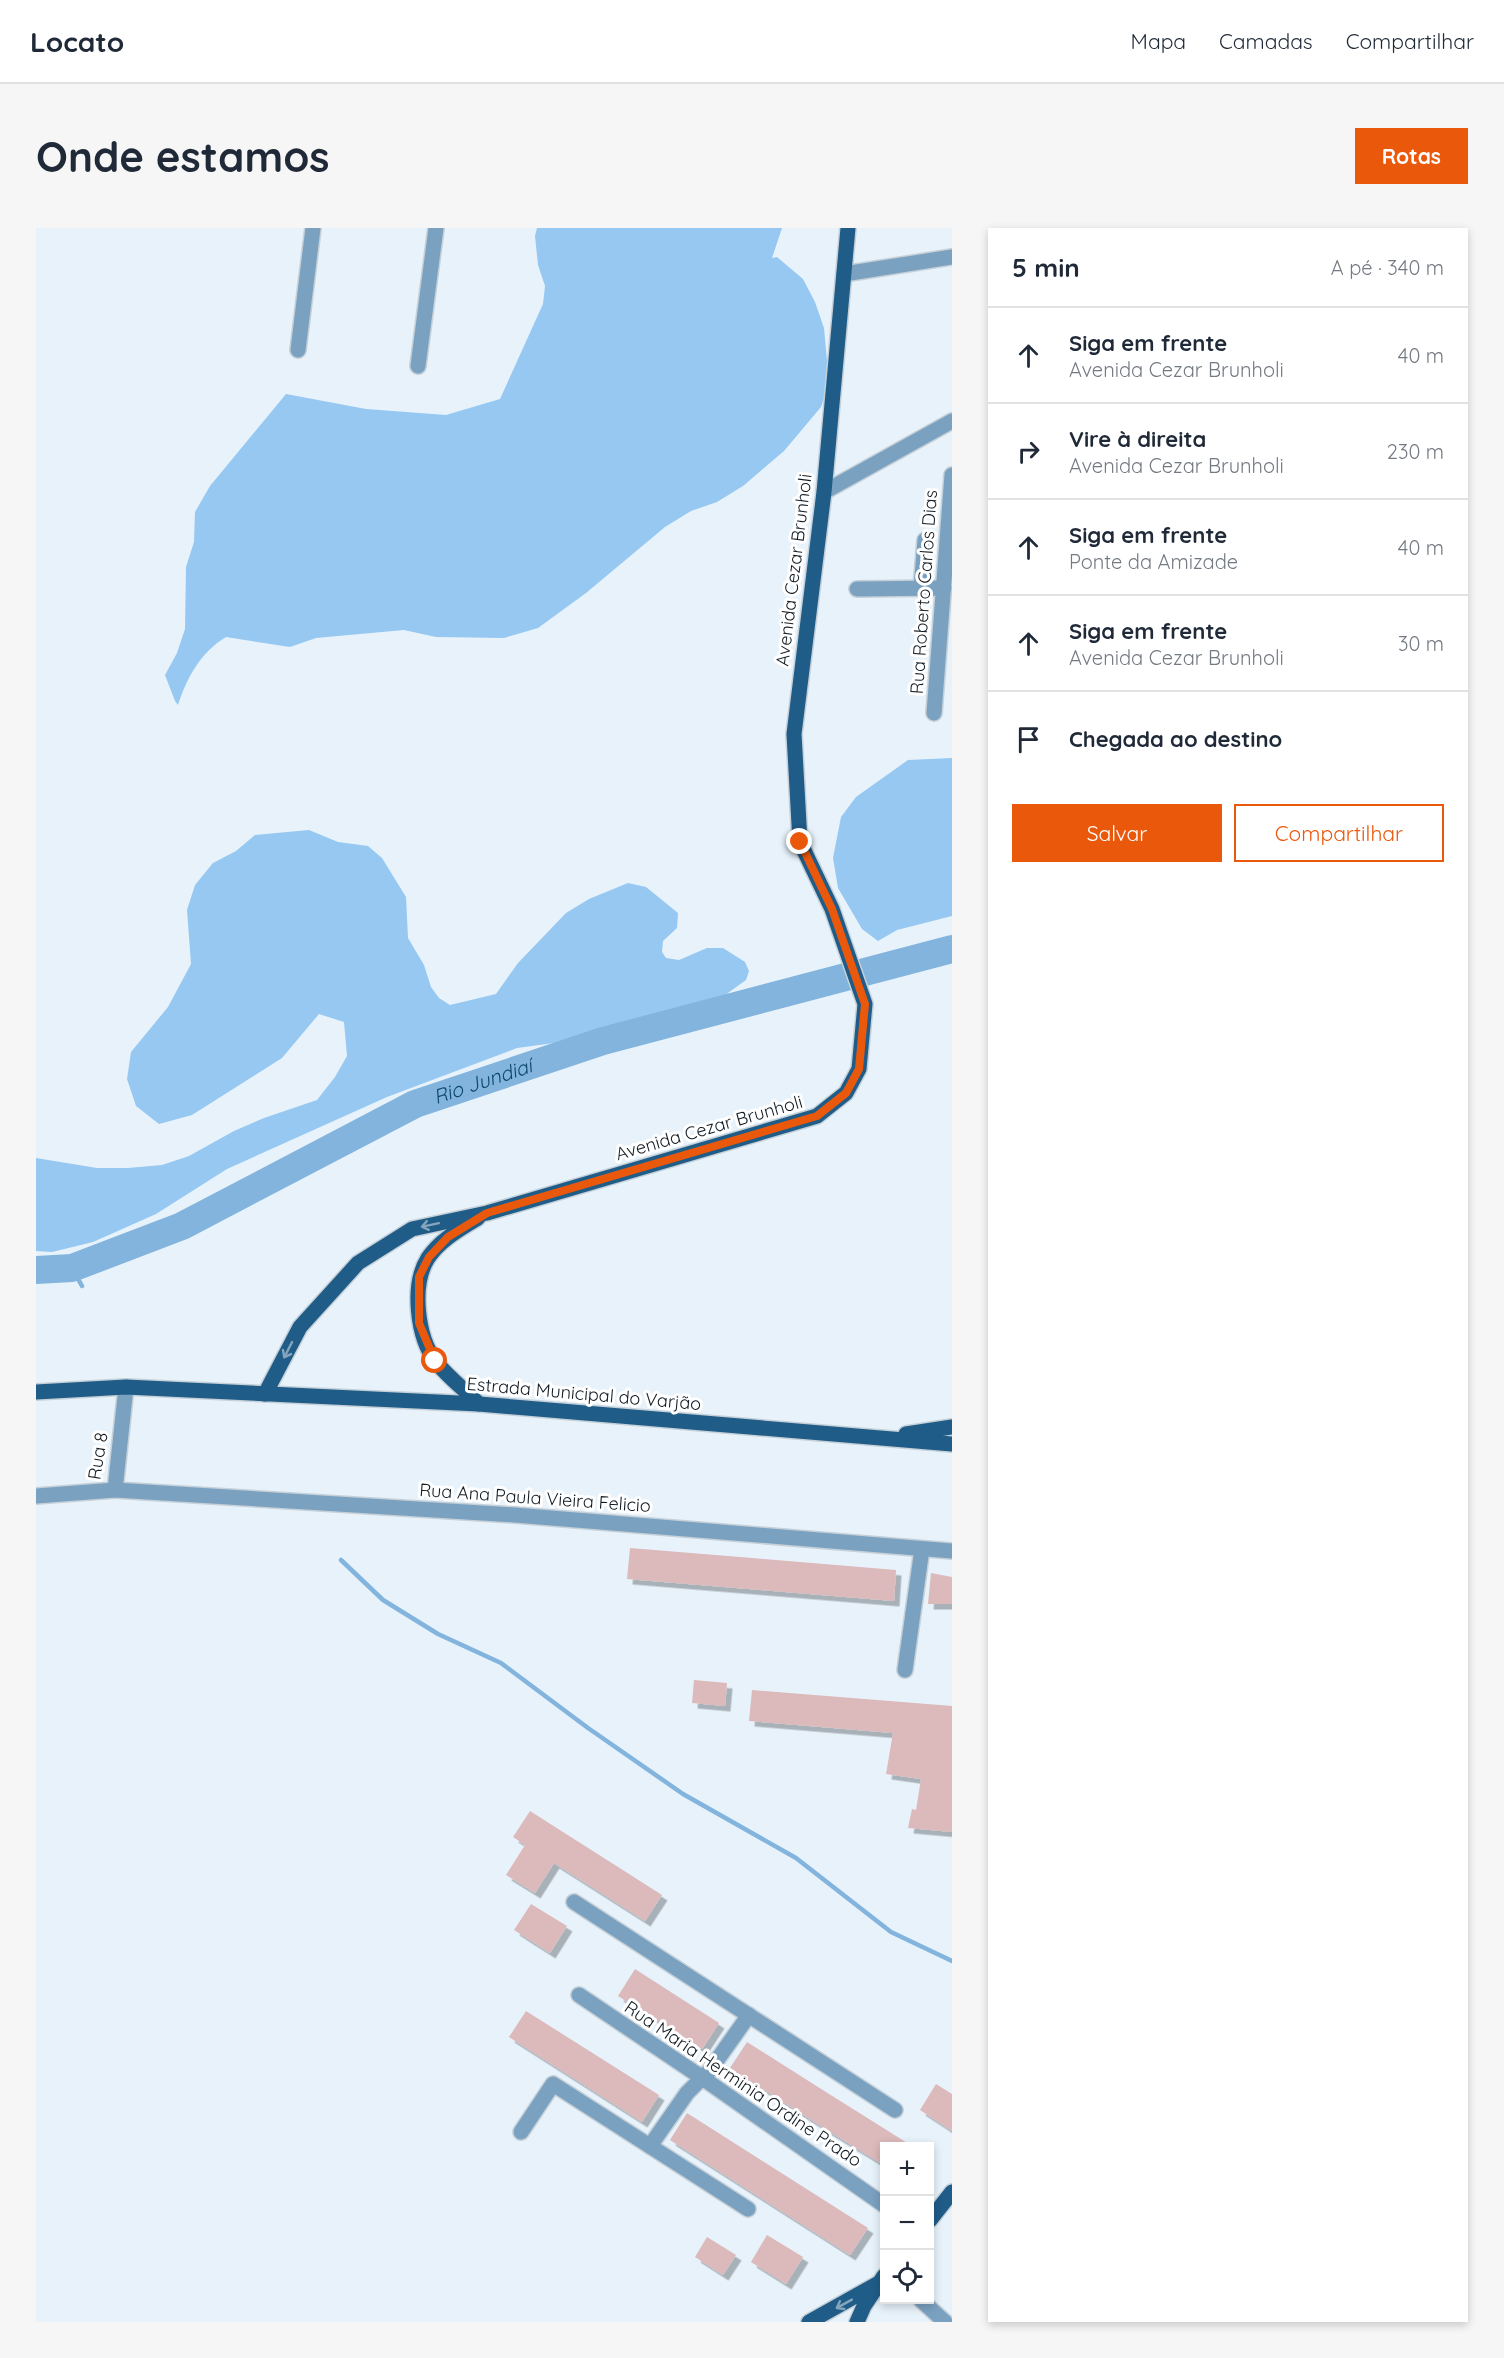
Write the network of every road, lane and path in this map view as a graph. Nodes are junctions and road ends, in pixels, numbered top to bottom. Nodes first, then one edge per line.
1 (313, 228) edge
2 (436, 228) edge
3 (848, 228) edge
4 (952, 257) edge
5 (844, 274) junction
6 (298, 350) dead end
7 (418, 366) dead end
8 (952, 421) edge
9 (952, 475) edge
10 (824, 492) junction
11 (925, 540) dead end
12 (857, 588) dead end
13 (921, 588) junction
14 (944, 588) junction
15 (934, 713) dead end
16 (487, 1213) junction
17 (126, 1388) junction
18 (36, 1392) edge
19 (265, 1394) junction
20 (479, 1404) junction
21 (952, 1427) edge
22 (876, 1438) junction
23 (952, 1444) edge
24 (115, 1490) junction
25 (36, 1496) edge
26 (922, 1549) junction
27 (952, 1551) edge
28 (905, 1670) dead end
29 (574, 1902) dead end
30 (579, 1995) dead end
31 (749, 2015) junction
32 (704, 2079) junction
33 (896, 2110) dead end
34 (521, 2132) dead end
35 (650, 2146) junction
36 (952, 2192) edge
37 (880, 2202) edge
38 (748, 2209) dead end
39 (934, 2215) edge
40 (880, 2281) edge
41 (880, 2282) edge
42 (925, 2304) edge
43 (809, 2322) edge
44 (858, 2322) edge
45 (945, 2322) edge

1 - 6 street
2 - 7 street
3 - 5 main road, Avenida Cezar Brunholi
4 - 5 street
5 - 10 main road, Avenida Cezar Brunholi
8 - 10 street
9 - 14 street, Rua Roberto Carlos Dias
10 - 16 main road, Avenida Cezar Brunholi
11 - 13 street
12 - 13 street
13 - 14 street
14 - 15 street, Rua Roberto Carlos Dias
16 -> 19 main road, Avenida Cezar Brunholi
16 - 20 main road, Avenida Cezar Brunholi
17 - 18 main road, Estrada Municipal do Varjão
17 - 19 main road, Estrada Municipal do Varjão
17 - 24 street, Rua 8
19 - 20 main road, Estrada Municipal do Varjão
20 - 22 main road, Estrada Municipal do Varjão
21 - 22 main road
22 - 23 main road
24 - 25 street, Rua 8
24 - 26 street, Rua Ana Paula Vieira Felicio
26 - 27 street, Rua Ana Paula Vieira Felicio
26 - 28 street
29 - 31 street
30 - 32 street, Rua Maria Herminia Ordine Prado
31 - 32 street
31 - 33 street
32 - 35 street
32 - 37 street, Rua Maria Herminia Ordine Prado
34 - 35 street
35 - 38 street
36 - 39 main road
40 -> 43 main road
41 - 44 main road
42 - 45 street

